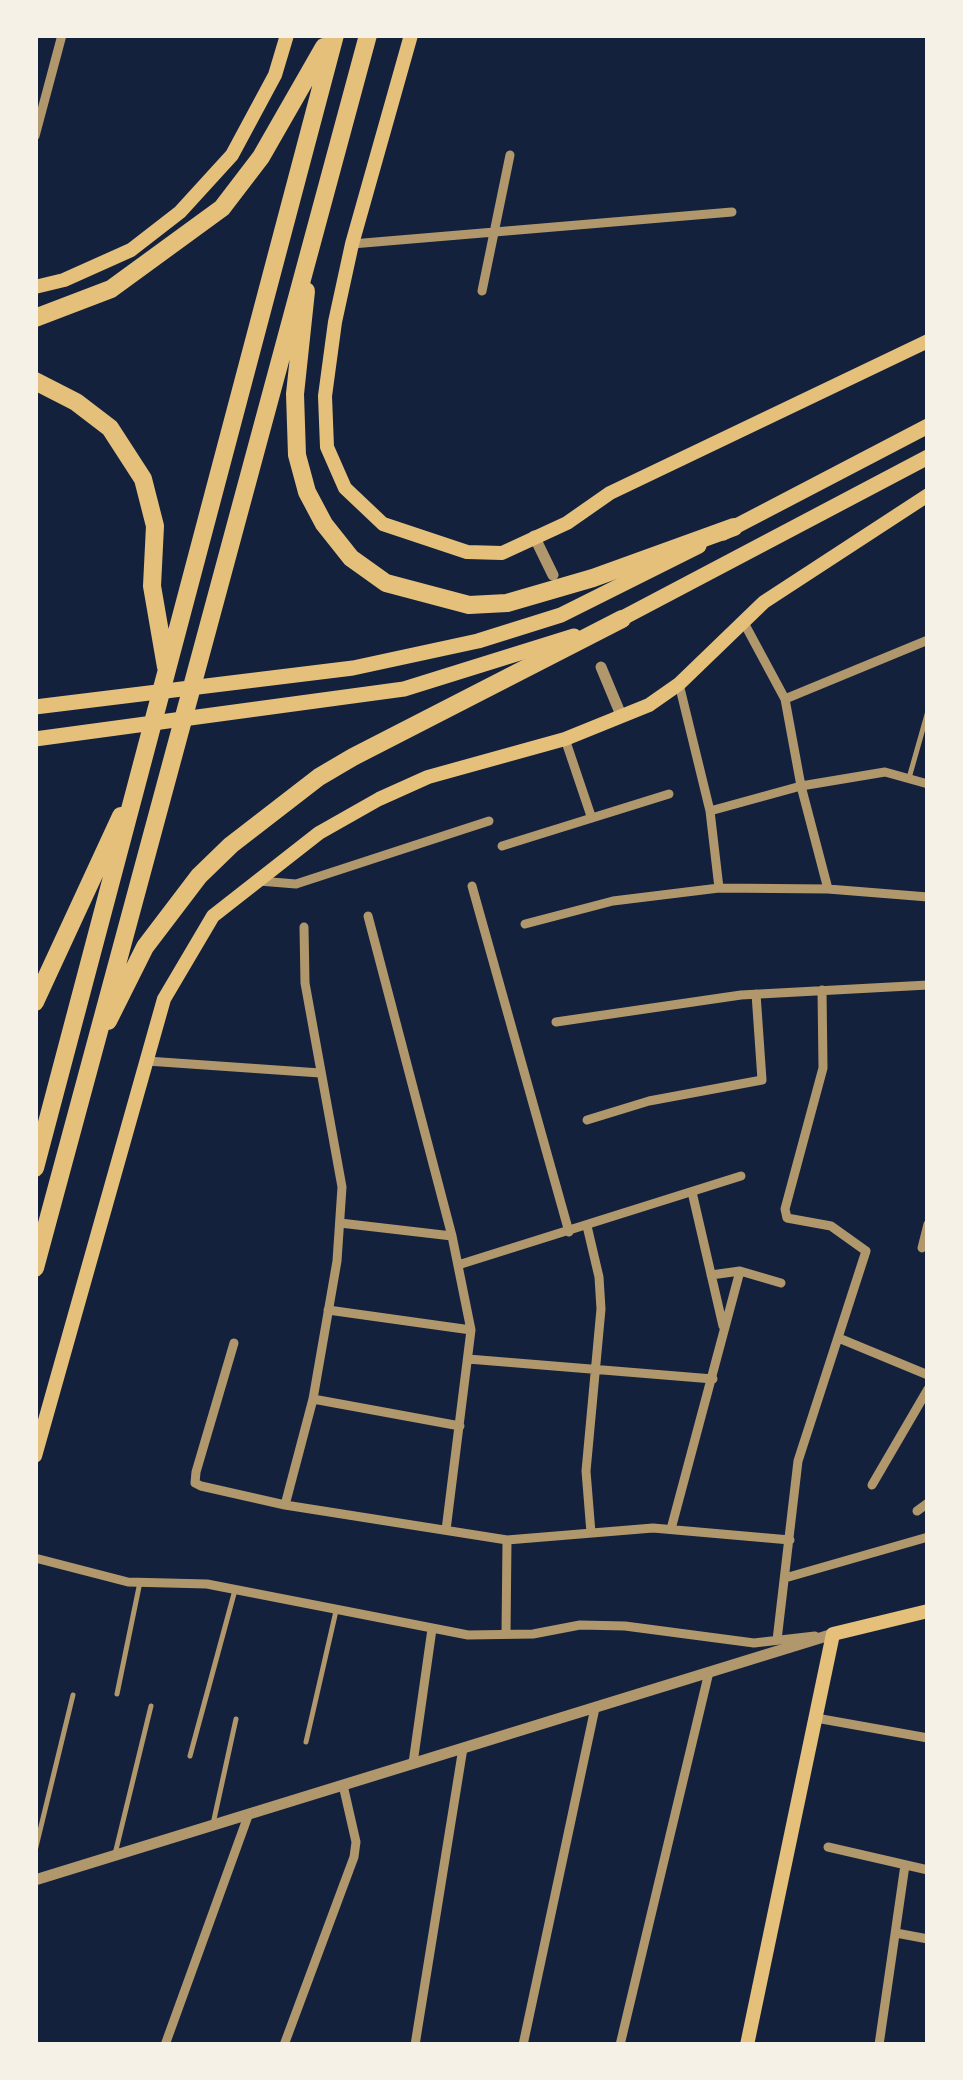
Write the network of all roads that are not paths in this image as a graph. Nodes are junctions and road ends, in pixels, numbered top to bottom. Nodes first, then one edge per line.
1 (62, 35) edge
2 (287, 35) edge
3 (332, 35) edge
4 (368, 35) edge
5 (411, 35) edge
6 (35, 136) edge
7 (510, 156) dead end
8 (732, 212) dead end
9 (497, 229) junction
10 (352, 244) junction
11 (310, 245) junction
12 (35, 287) edge
13 (482, 291) dead end
14 (35, 318) edge
15 (928, 341) edge
16 (35, 382) edge
17 (928, 426) edge
18 (928, 457) edge
19 (928, 495) edge
20 (734, 527) junction
21 (534, 536) junction
22 (553, 575) dead end
23 (622, 619) junction
24 (743, 620) junction
25 (928, 640) edge
26 (601, 667) dead end
27 (167, 673) junction
28 (679, 684) junction
29 (785, 699) junction
30 (35, 707) edge
31 (928, 711) edge
32 (620, 715) junction
33 (43, 738) edge
34 (565, 740) junction
35 (141, 773) junction
36 (908, 778) junction
37 (928, 784) edge
38 (801, 786) junction
39 (668, 794) dead end
40 (710, 811) junction
41 (591, 816) junction
42 (488, 821) dead end
43 (502, 846) dead end
44 (256, 880) junction
45 (472, 886) dead end
46 (719, 888) junction
47 (828, 888) junction
48 (928, 897) edge
49 (368, 916) dead end
50 (525, 924) dead end
51 (304, 927) dead end
52 (928, 985) edge
53 (822, 990) junction
54 (756, 994) junction
55 (35, 1002) edge
56 (556, 1022) dead end
57 (92, 1048) junction
58 (147, 1061) junction
59 (320, 1073) junction
60 (587, 1120) dead end
61 (35, 1168) edge
62 (741, 1176) dead end
63 (692, 1192) junction
64 (340, 1223) junction
65 (928, 1224) edge
66 (587, 1226) junction
67 (569, 1232) junction
68 (452, 1236) junction
69 (922, 1248) dead end
70 (458, 1265) junction
71 (35, 1268) edge
72 (740, 1271) junction
73 (712, 1275) junction
74 (781, 1283) dead end
75 (328, 1310) junction
76 (472, 1330) junction
77 (724, 1332) junction
78 (841, 1339) junction
79 (234, 1343) dead end
80 (468, 1360) junction
81 (596, 1370) junction
82 (928, 1375) edge
83 (713, 1379) junction
84 (928, 1389) edge
85 (313, 1399) junction
86 (460, 1426) junction
87 (35, 1456) edge
88 (872, 1484) dead end
89 (928, 1504) edge
90 (286, 1505) junction
91 (916, 1510) dead end
92 (670, 1529) junction
93 (446, 1530) junction
94 (591, 1533) junction
95 (928, 1538) edge
96 (506, 1540) junction
97 (790, 1540) junction
98 (35, 1558) edge
99 (785, 1578) junction
100 (140, 1582) junction
101 (235, 1590) junction
102 (928, 1610) edge
103 (336, 1611) junction
104 (432, 1629) junction
105 (506, 1634) junction
106 (833, 1634) junction
107 (777, 1640) junction
108 (710, 1672) junction
109 (73, 1694) dead end
110 (117, 1694) dead end
111 (151, 1706) dead end
112 (595, 1708) junction
113 (816, 1718) junction
114 (236, 1719) dead end
115 (928, 1738) edge
116 (306, 1742) dead end
117 (463, 1748) junction
118 (190, 1756) dead end
119 (414, 1763) junction
120 (342, 1785) junction
121 (248, 1816) junction
122 (213, 1825) junction
123 (828, 1847) dead end
124 (35, 1851) edge
125 (114, 1855) junction
126 (905, 1865) junction
127 (928, 1870) edge
128 (35, 1880) edge
129 (896, 1933) junction
130 (928, 1940) edge
131 (165, 2045) edge
132 (284, 2045) edge
133 (415, 2045) edge
134 (523, 2045) edge
135 (620, 2045) edge
136 (746, 2045) edge
137 (878, 2045) edge

1 - 6 street
2 - 12 main road
3 - 14 highway
3 - 27 highway
4 - 11 highway
5 - 10 main road
7 - 9 street
8 - 9 street
9 - 10 street
9 - 13 street
10 - 21 main road
11 - 20 highway
11 - 57 highway
15 - 21 main road
16 - 27 highway
17 - 20 main road
18 - 23 main road
19 - 24 main road
20 - 30 main road
21 - 22 street
23 - 33 main road
23 - 57 highway
24 - 28 main road
24 - 29 street
25 - 29 street
26 - 32 street
27 - 35 highway
28 - 32 main road
28 - 40 street
29 - 38 street
31 - 36 lane
32 - 34 main road
34 - 41 street
34 - 44 main road
35 - 55 highway
35 - 61 highway
36 - 37 street
36 - 38 street
38 - 40 street
38 - 47 street
39 - 41 street
40 - 46 street
41 - 43 street
42 - 44 street
44 - 58 main road
45 - 67 street
46 - 47 street
46 - 50 street
47 - 48 street
49 - 68 street
51 - 59 street
52 - 53 street
53 - 54 street
53 - 78 street
54 - 56 street
54 - 60 street
57 - 71 highway
58 - 59 street
58 - 87 main road
59 - 64 street
62 - 63 street
63 - 66 street
63 - 73 street
64 - 68 street
64 - 75 street
65 - 69 street
66 - 67 street
66 - 81 street
67 - 70 street
68 - 70 street
70 - 76 street
72 - 73 street
72 - 74 street
72 - 77 street
73 - 77 street
75 - 76 street
75 - 85 street
76 - 80 street
77 - 83 street
78 - 82 street
78 - 97 street
79 - 90 street
80 - 81 street
80 - 86 street
81 - 83 street
81 - 94 street
83 - 92 street
84 - 88 street
85 - 86 street
85 - 90 street
86 - 93 street
89 - 91 street
90 - 93 street
92 - 94 street
92 - 97 street
93 - 96 street
94 - 96 street
95 - 99 street
96 - 105 street
97 - 99 street
98 - 100 street
99 - 107 street
100 - 101 street
100 - 110 lane
101 - 103 street
101 - 118 lane
102 - 106 main road
103 - 104 street
103 - 116 lane
104 - 105 street
104 - 119 street
105 - 107 street
106 - 107 street
106 - 108 street
106 - 113 main road
108 - 112 street
108 - 135 street
109 - 124 lane
111 - 125 lane
112 - 117 street
112 - 134 street
113 - 115 street
113 - 136 main road
114 - 122 lane
117 - 119 street
117 - 133 street
119 - 120 street
120 - 121 street
120 - 132 street
121 - 122 street
121 - 131 street
122 - 125 street
123 - 126 street
125 - 128 street
126 - 127 street
126 - 129 street
129 - 130 street
129 - 137 street

